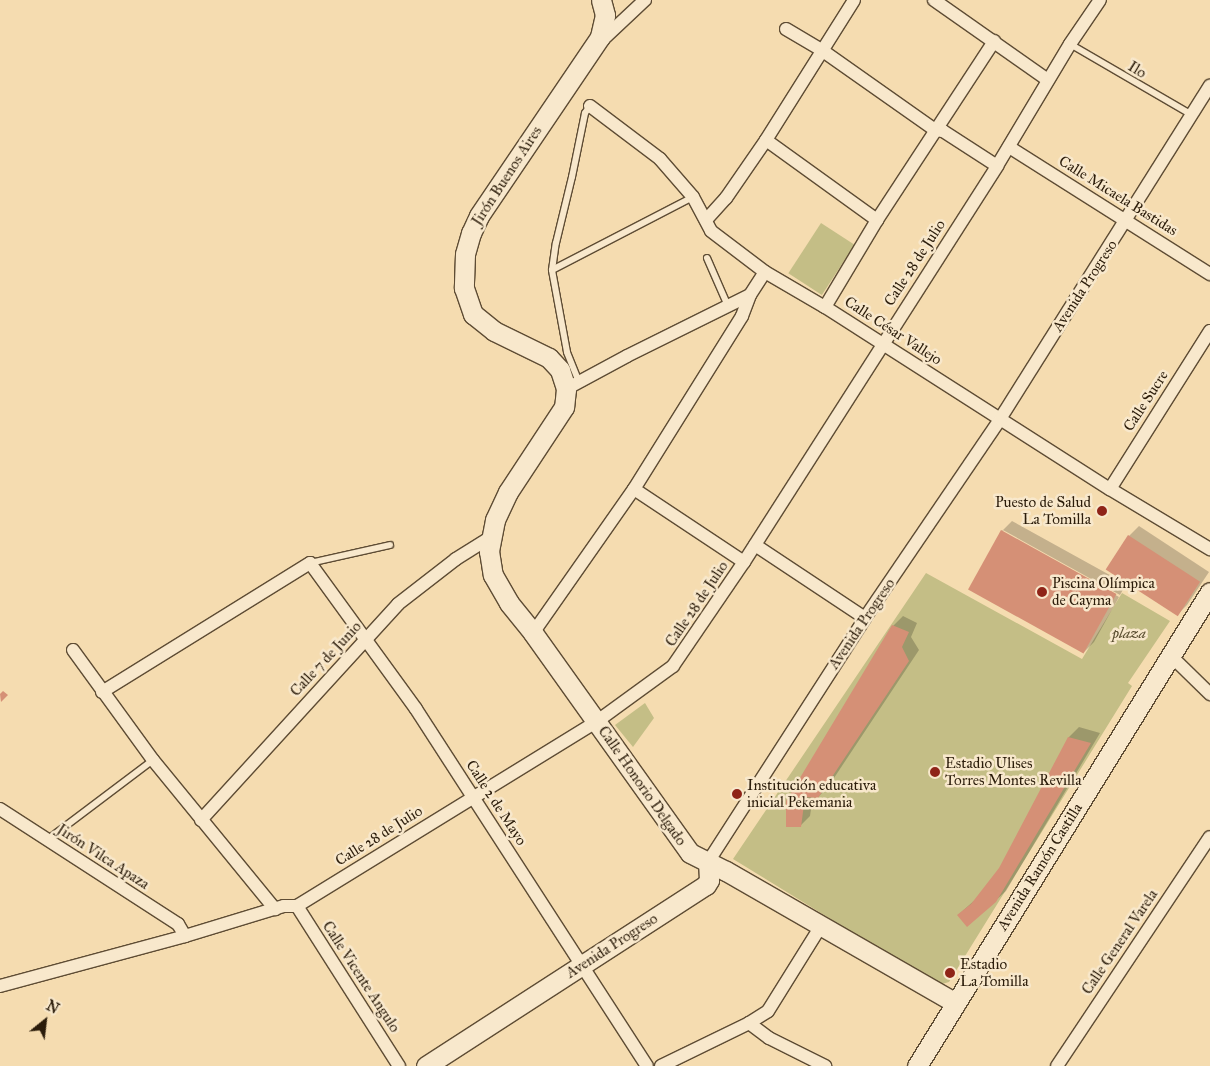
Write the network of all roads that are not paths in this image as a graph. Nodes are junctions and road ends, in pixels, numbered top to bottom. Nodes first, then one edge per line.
1 (601, 0) edge
2 (645, 0) edge
3 (854, 0) edge
4 (934, 0) edge
5 (1100, 0) edge
6 (786, 28) dead end
7 (994, 41) junction
8 (1070, 44) junction
9 (592, 50) junction
10 (823, 51) junction
11 (1048, 80) junction
12 (1210, 86) edge
13 (590, 106) joint
14 (1192, 115) junction
15 (935, 130) junction
16 (766, 140) junction
17 (1008, 147) junction
18 (997, 166) junction
19 (693, 197) junction
20 (706, 220) junction
21 (877, 220) junction
22 (1127, 220) junction
23 (707, 258) dead end
24 (552, 270) junction
25 (764, 272) junction
26 (1210, 274) edge
27 (750, 295) junction
28 (728, 306) junction
29 (825, 306) junction
30 (1210, 331) edge
31 (883, 343) junction
32 (573, 385) junction
33 (1000, 419) junction
34 (634, 489) junction
35 (1110, 489) junction
36 (490, 537) junction
37 (390, 545) dead end
38 (755, 545) junction
39 (1210, 550) edge
40 (744, 562) junction
41 (310, 563) junction
42 (1210, 592) edge
43 (865, 618) junction
44 (533, 633) junction
45 (364, 641) junction
46 (72, 650) dead end
47 (1170, 656) junction
48 (102, 692) junction
49 (1210, 694) edge
50 (596, 722) junction
51 (152, 760) junction
52 (473, 797) junction
53 (0, 809) edge
54 (200, 820) junction
55 (1210, 837) edge
56 (47, 840) junction
57 (708, 862) junction
58 (297, 906) junction
59 (275, 909) junction
60 (821, 926) junction
61 (185, 936) junction
62 (580, 966) junction
63 (2, 985) edge
64 (956, 1003) junction
65 (749, 1023) junction
66 (398, 1066) edge
67 (426, 1066) edge
68 (646, 1066) edge
69 (661, 1066) edge
70 (825, 1066) edge
71 (917, 1066) edge
72 (1057, 1066) edge

1 - 9 street, Jirón Buenos Aires
2 - 9 street
3 - 10 street
4 - 7 street
5 - 8 street, Calle 28 de Julio
6 - 10 street
7 - 11 street
7 - 15 street
8 - 11 street, Calle 28 de Julio
8 - 14 lane, Ilo
9 - 32 street, Jirón Buenos Aires
10 - 15 street
10 - 16 street
11 - 17 street, Calle 28 de Julio
12 - 14 street, Avenida Progreso
13 - 19 street, Calle César Vallejo
13 - 24 lane
14 - 22 street, Avenida Progreso
15 - 18 street
15 - 21 street
16 - 20 street
16 - 21 street
17 - 18 street, Calle 28 de Julio
17 - 22 street, Calle Micaela Bastidas
18 - 31 street, Calle 28 de Julio
19 - 20 street, Calle César Vallejo
19 - 24 lane
20 - 25 street, Calle César Vallejo
21 - 29 street
22 - 26 street, Calle Micaela Bastidas
22 - 33 street, Avenida Progreso
23 - 28 lane
24 - 32 lane
25 - 27 street
25 - 29 street, Calle César Vallejo
27 - 28 street
27 - 34 street
28 - 32 street
29 - 31 street, Calle César Vallejo
30 - 35 street, Calle Sucre
31 - 33 street, Calle César Vallejo
31 - 38 street, Calle 28 de Julio
32 - 36 street
33 - 35 street, Calle César Vallejo
33 - 43 street, Avenida Progreso
34 - 40 street
34 - 44 street
35 - 39 street, Calle César Vallejo
36 - 44 street, Calle Honorio Delgado
36 - 45 street, Calle 7 de Junio
37 - 41 lane
38 - 40 street, Calle 28 de Julio
38 - 43 street
40 - 50 street, Calle 28 de Julio
41 - 45 street, Calle 2 de Mayo
41 - 48 street
42 - 47 street, Avenida Ramón Castilla
43 - 57 street, Avenida Progreso
44 - 50 street, Calle Honorio Delgado
45 - 52 street, Calle 2 de Mayo
45 - 54 street, Calle 7 de Junio
46 - 48 street
47 - 49 street
47 - 64 street, Avenida Ramón Castilla
48 - 51 street
50 - 52 street, Calle 28 de Julio
50 - 57 street, Calle Honorio Delgado
51 - 54 street
51 - 56 lane
52 - 58 street, Calle 28 de Julio
52 - 62 street, Calle 2 de Mayo
53 - 56 street, Jirón Vilca Apaza
54 - 59 street
55 - 72 street, Calle General Varela
56 - 61 street, Jirón Vilca Apaza
57 - 60 street, Calle Honorio Delgado
57 - 62 street, Avenida Progreso
58 - 59 street, Calle 28 de Julio
58 - 66 street, Calle Vicente Angulo
59 - 61 street, Calle 28 de Julio
60 - 64 street, Calle Honorio Delgado
60 - 65 street
61 - 63 street, Calle 28 de Julio
62 - 67 street, Avenida Progreso
62 - 68 street, Calle 2 de Mayo
64 - 71 street, Avenida Ramón Castilla
65 - 69 street
65 - 70 street

